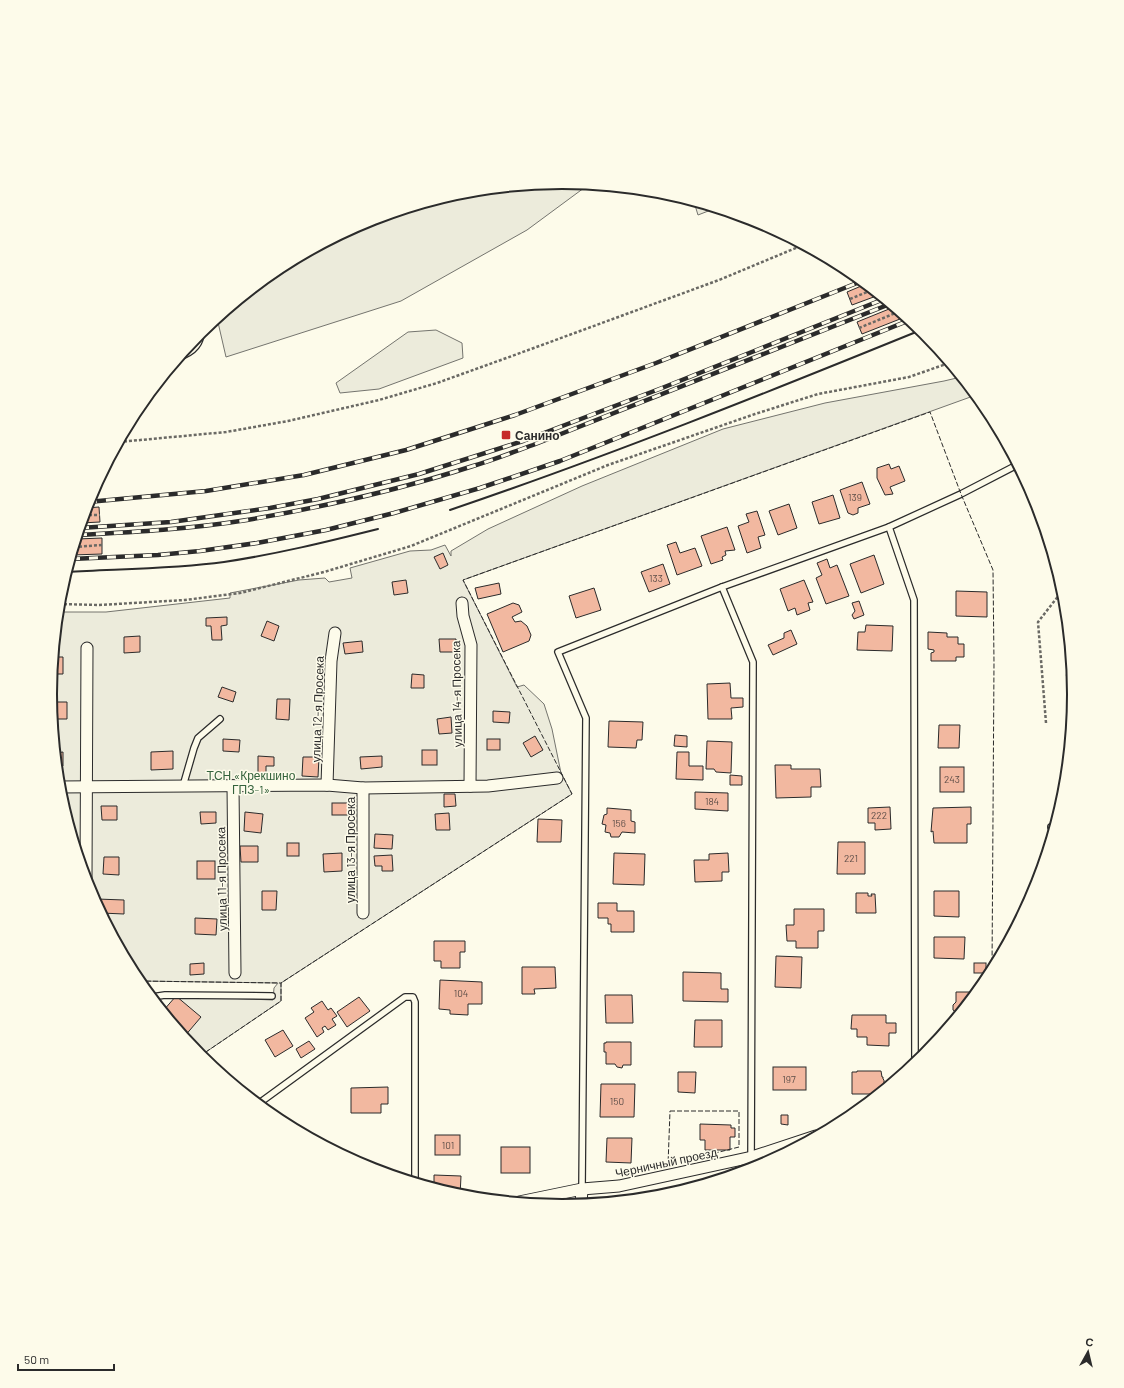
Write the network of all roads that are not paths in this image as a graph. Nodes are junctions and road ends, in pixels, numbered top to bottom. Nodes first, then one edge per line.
1 (1013, 467) edge
2 (889, 527) junction
3 (722, 587) junction
4 (462, 603) dead end
5 (335, 633) dead end
6 (87, 648) dead end
7 (220, 719) dead end
8 (557, 778) dead end
9 (327, 785) junction
10 (183, 786) junction
11 (233, 786) junction
12 (470, 786) junction
13 (66, 787) edge
14 (86, 787) junction
15 (362, 788) junction
16 (86, 862) edge
17 (363, 913) dead end
18 (235, 973) dead end
19 (157, 996) edge
20 (272, 996) dead end
21 (915, 1055) edge
22 (263, 1101) edge
23 (789, 1145) edge
24 (752, 1157) junction
25 (752, 1162) edge
26 (415, 1177) edge
27 (582, 1189) junction
28 (537, 1198) edge
29 (581, 1198) edge

1 - 2 lane
2 - 3 lane
2 - 21 lane
3 - 24 lane
3 - 27 lane
4 - 12 street, улица 14-я Просека
5 - 9 street, улица 12-я Просека
6 - 14 street
7 - 10 lane
8 - 12 street
9 - 11 street
9 - 15 street
10 - 11 street
10 - 14 street
11 - 18 street, улица 11-я Просека
12 - 15 street
13 - 14 street
14 - 16 street
15 - 17 street, улица 13-я Просека
19 - 20 lane
22 - 26 lane
23 - 24 street, Черничный проезд
24 - 25 lane
24 - 27 street, Черничный проезд
27 - 28 street, Черничный проезд
27 - 29 street

